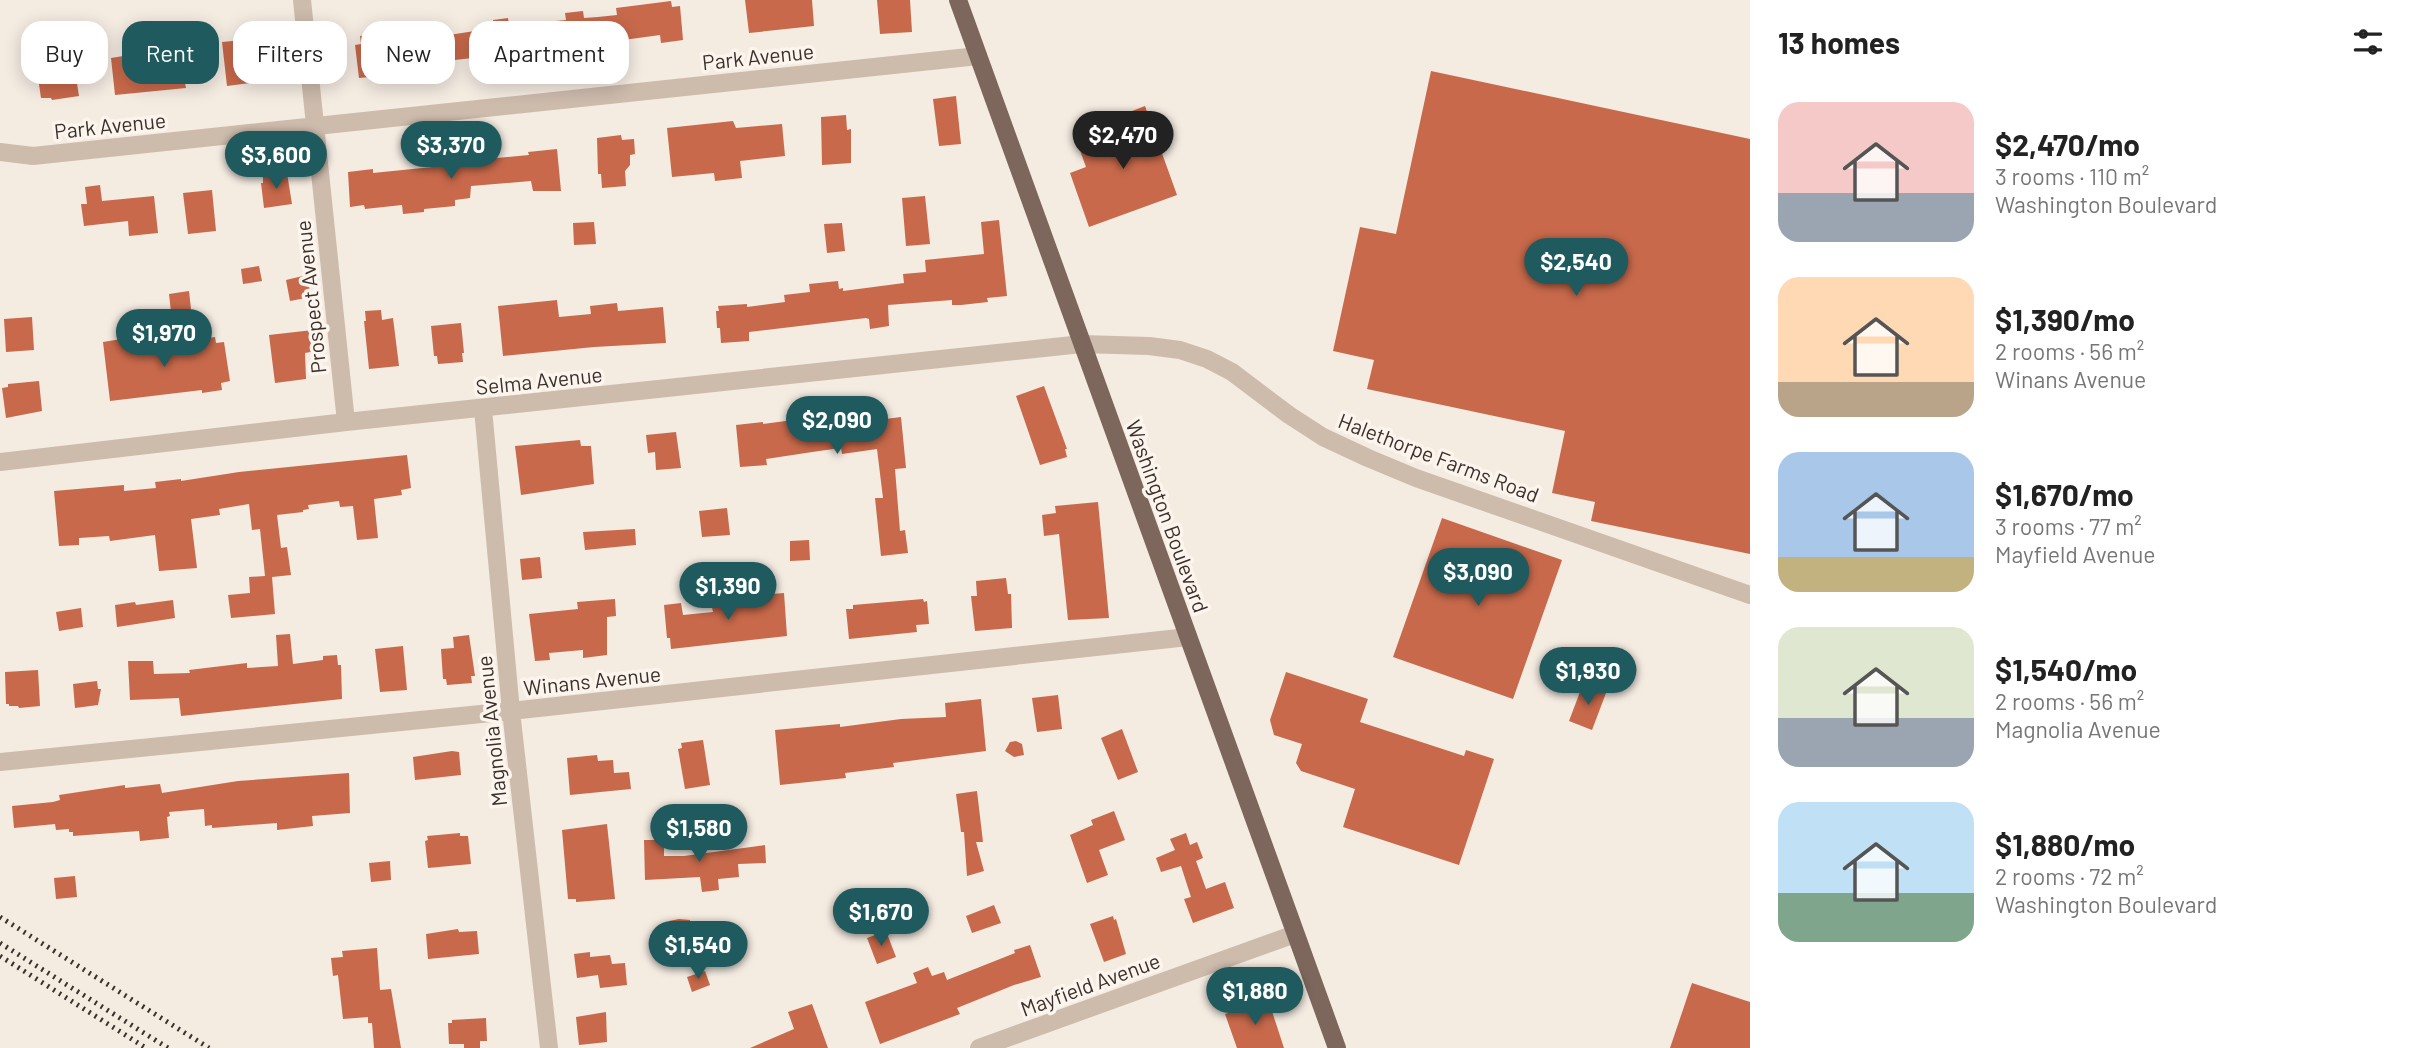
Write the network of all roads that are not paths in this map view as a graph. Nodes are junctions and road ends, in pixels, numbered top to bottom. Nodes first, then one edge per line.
1 (302, 0) edge
2 (958, 0) edge
3 (978, 56) junction
4 (316, 126) junction
5 (0, 152) edge
6 (1082, 344) junction
7 (483, 409) junction
8 (346, 422) junction
9 (0, 461) edge
10 (1750, 595) edge
11 (1188, 637) junction
12 (511, 712) junction
13 (0, 762) edge
14 (1295, 934) junction
15 (549, 1048) edge
16 (979, 1048) edge
17 (1337, 1048) edge

1 - 4 street, Prospect Avenue
2 - 3 main road, Washington Boulevard
3 - 4 street, Park Avenue
3 - 6 main road, Washington Boulevard
4 - 5 street, Park Avenue
4 - 8 street, Prospect Avenue
6 - 7 street, Selma Avenue
6 - 10 street, Halethorpe Farms Road
6 - 11 main road, Washington Boulevard
7 - 8 street, Selma Avenue
7 - 12 street, Magnolia Avenue
8 - 9 street, Selma Avenue
11 - 12 street, Winans Avenue
11 - 14 main road, Washington Boulevard
12 - 13 street, Winans Avenue
12 - 15 street, Magnolia Avenue
14 - 16 street, Mayfield Avenue
14 - 17 main road, Washington Boulevard

